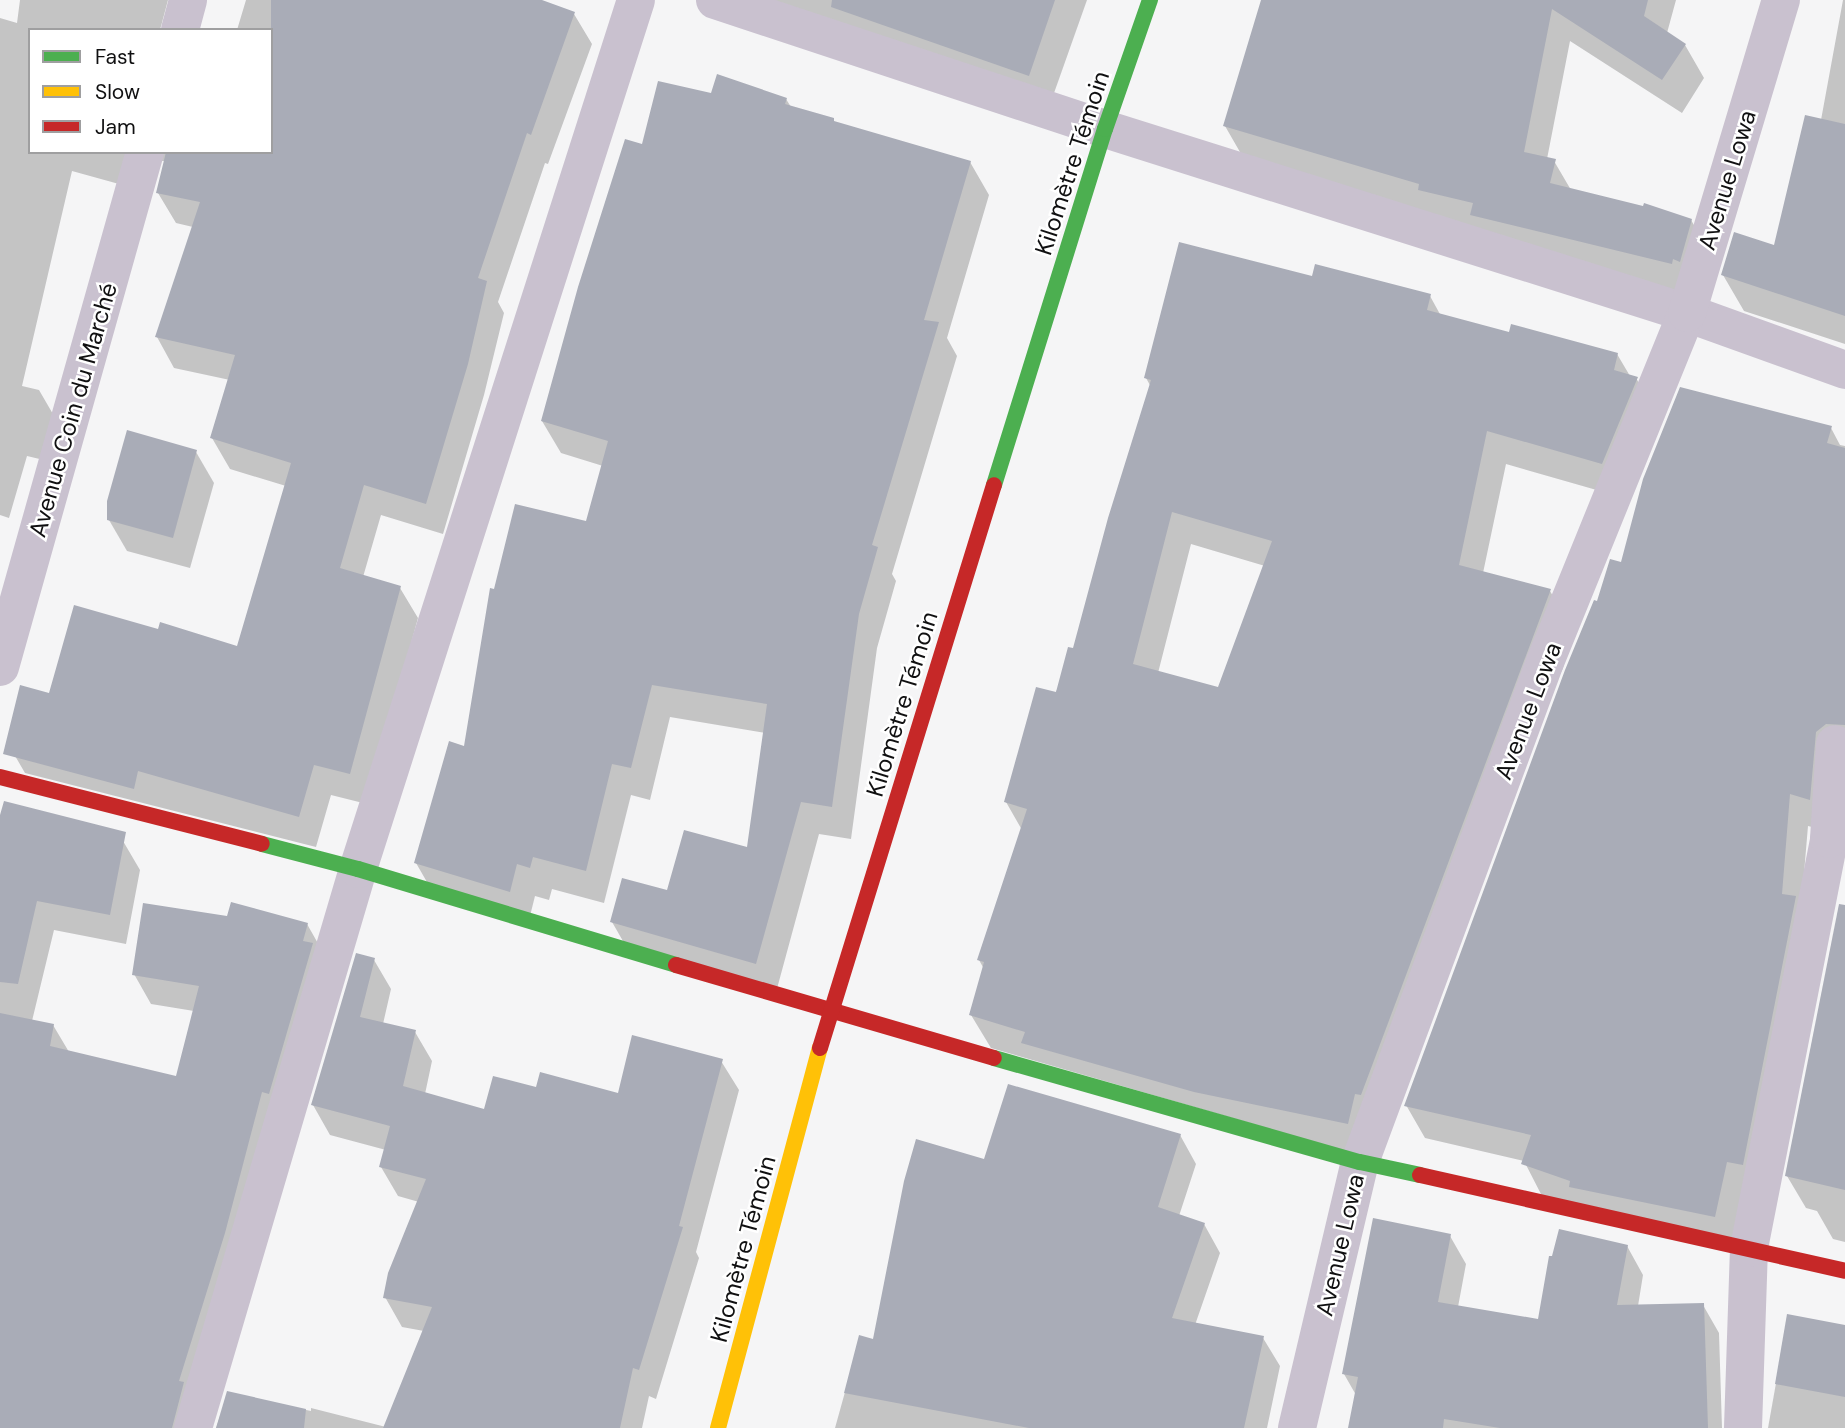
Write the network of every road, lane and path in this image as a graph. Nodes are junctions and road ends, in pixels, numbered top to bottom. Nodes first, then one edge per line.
1 (188, 0) edge
2 (636, 0) edge
3 (715, 0) edge
4 (1150, 0) edge
5 (1781, 0) edge
6 (181, 28) edge
7 (1105, 128) junction
8 (144, 154) edge
9 (1687, 313) junction
10 (1845, 370) edge
11 (0, 667) edge
12 (1835, 744) dead end
13 (0, 777) edge
14 (358, 869) junction
15 (830, 1012) junction
16 (1360, 1163) junction
17 (1749, 1248) junction
18 (1845, 1271) edge
19 (194, 1428) edge
20 (718, 1428) edge
21 (1297, 1428) edge
22 (1743, 1428) edge

1 - 6 street
2 - 14 street
3 - 7 street
4 - 7 street, Kilomètre Témoin
5 - 9 street, Avenue Lowa
7 - 9 street
7 - 15 street, Kilomètre Témoin
8 - 11 street, Avenue Coin du Marché
9 - 10 street
9 - 16 street, Avenue Lowa
12 - 17 street
13 - 14 street
14 - 15 street
14 - 19 street
15 - 16 street
15 - 20 street, Kilomètre Témoin
16 - 17 street
16 - 21 street, Avenue Lowa
17 - 18 street
17 - 22 street

